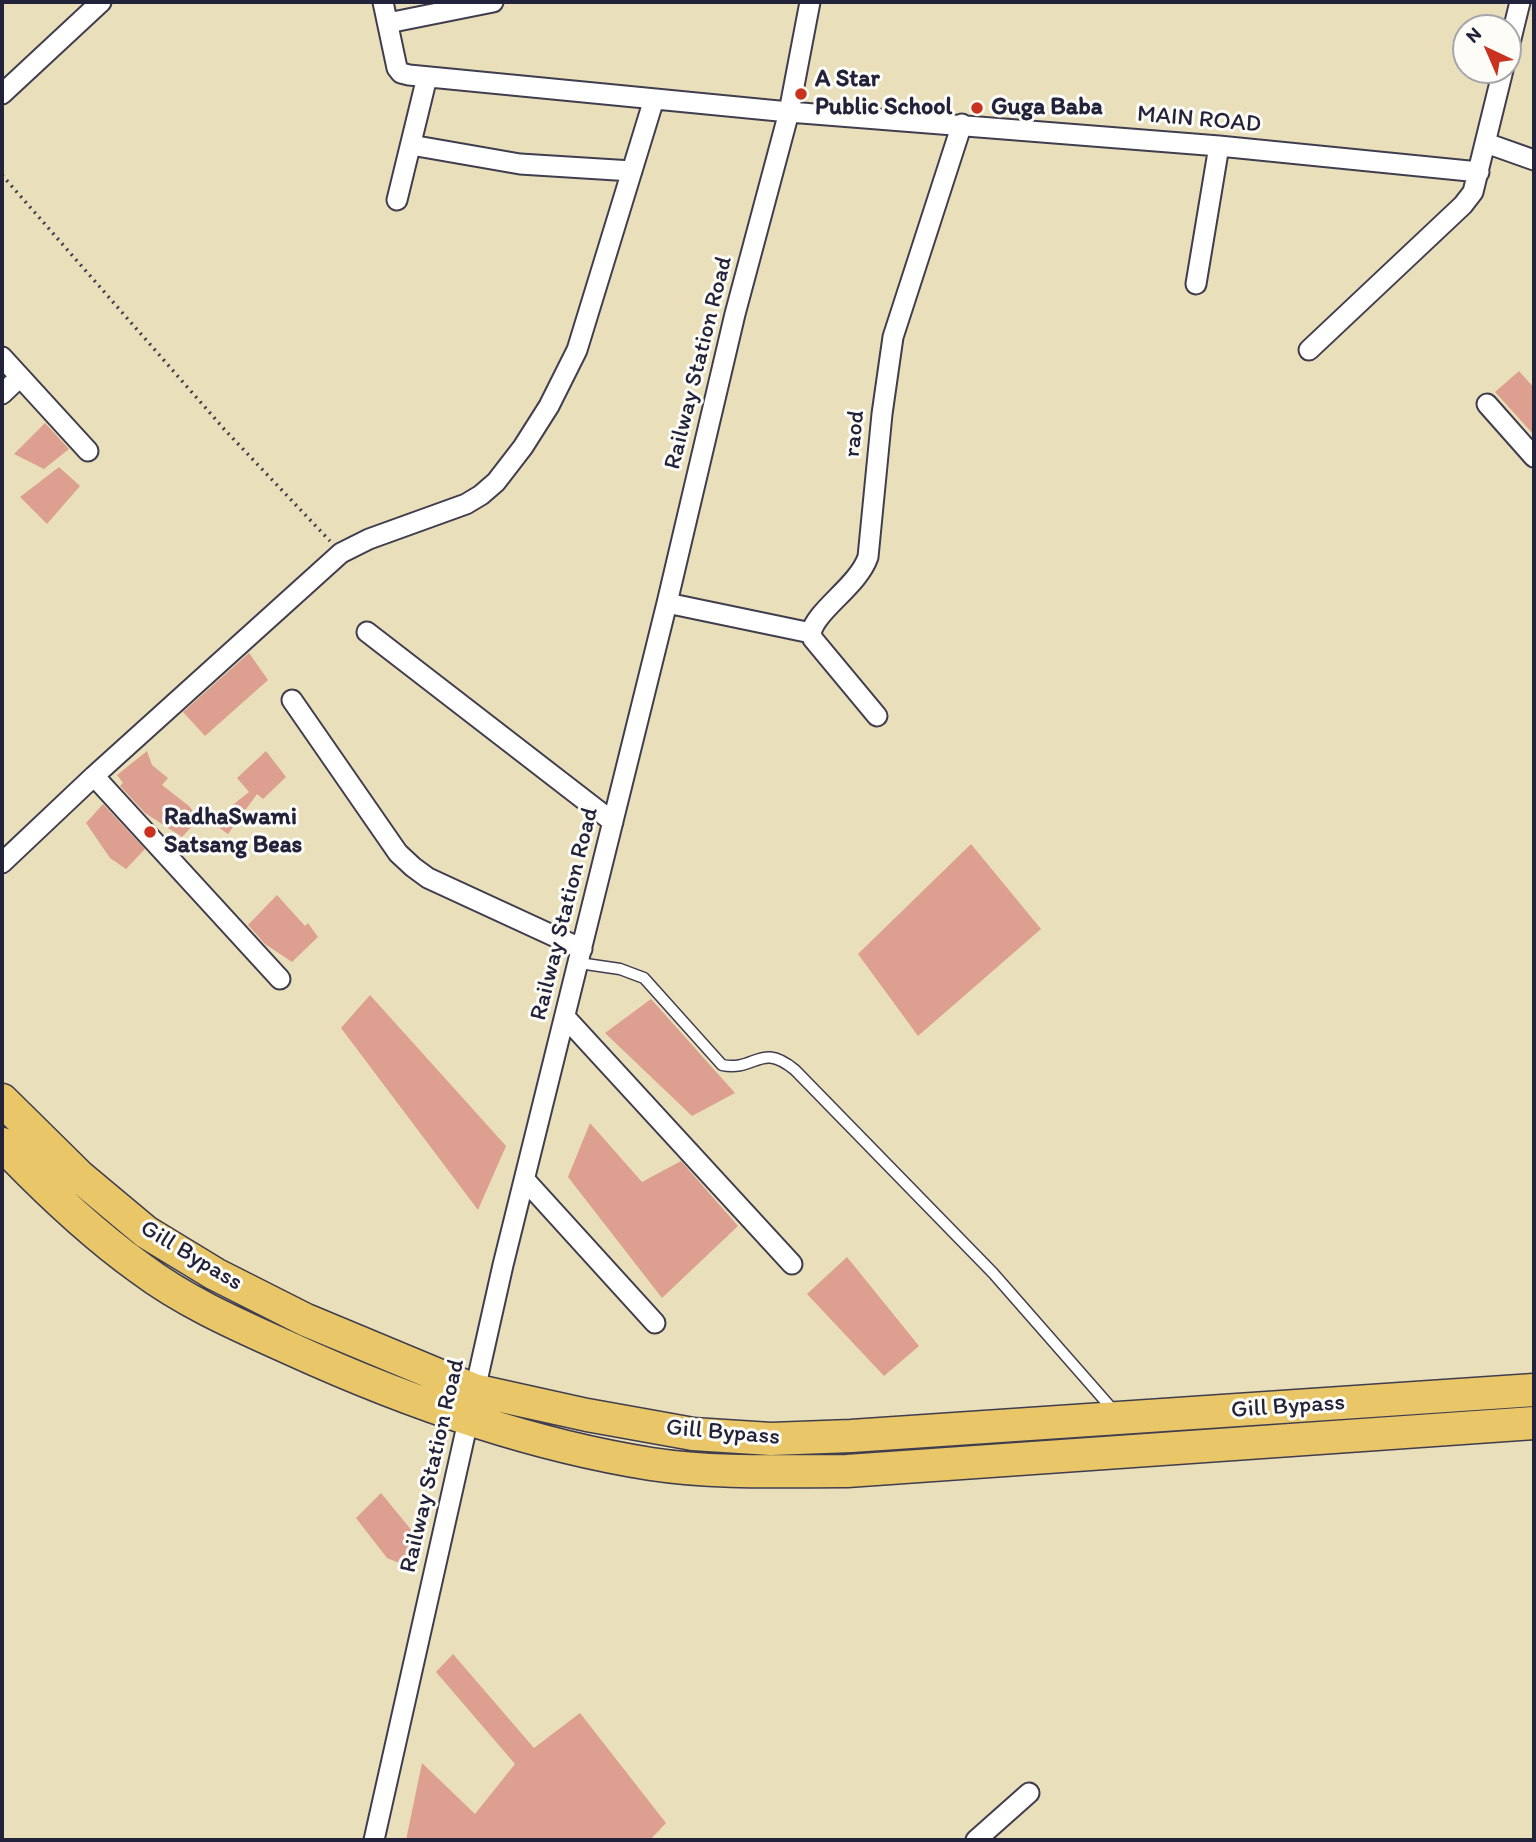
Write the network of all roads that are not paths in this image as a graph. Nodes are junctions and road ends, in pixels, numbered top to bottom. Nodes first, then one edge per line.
1 (100, 2) edge
2 (383, 2) edge
3 (493, 2) edge
4 (810, 2) edge
5 (388, 23) junction
6 (427, 77) junction
7 (1500, 84) edge
8 (2, 94) edge
9 (654, 99) junction
10 (789, 112) junction
11 (961, 124) junction
12 (1486, 143) junction
13 (411, 145) junction
14 (1219, 146) junction
15 (1534, 160) edge
16 (632, 171) junction
17 (1479, 172) junction
18 (397, 200) dead end
19 (1196, 285) dead end
20 (1309, 350) dead end
21 (2, 357) edge
22 (20, 377) junction
23 (2, 394) edge
24 (1487, 404) dead end
25 (88, 452) dead end
26 (1534, 457) edge
27 (667, 603) junction
28 (367, 632) dead end
29 (811, 634) junction
30 (292, 700) dead end
31 (877, 716) dead end
32 (94, 776) junction
33 (613, 822) junction
34 (2, 863) edge
35 (580, 956) junction
36 (280, 979) dead end
37 (565, 1017) junction
38 (2, 1100) edge
39 (2, 1144) edge
40 (525, 1180) junction
41 (792, 1264) dead end
42 (654, 1323) dead end
43 (1534, 1390) edge
44 (471, 1405) junction
45 (1120, 1418) junction
46 (1534, 1423) edge
47 (1028, 1793) dead end
48 (374, 1840) edge
49 (976, 1840) edge

1 - 8 street
2 - 5 street
3 - 5 street
4 - 10 street, Railway Station Road
5 - 6 street, MAIN ROAD
6 - 9 street, MAIN ROAD
6 - 13 street
7 - 12 street
9 - 10 street, MAIN ROAD
9 - 16 street
10 - 11 street, MAIN ROAD
10 - 27 street, Railway Station Road
11 - 14 street, MAIN ROAD
11 - 29 street, raod
12 - 15 street
12 - 17 street
13 - 16 street
13 - 18 street
14 - 17 street, MAIN ROAD
14 - 19 street
16 - 32 street
17 - 20 street
21 - 22 street
22 - 23 street
22 - 25 street
24 - 26 street
27 - 29 street
27 - 33 street, Railway Station Road
28 - 33 street
29 - 31 street
30 - 35 street
32 - 34 street
32 - 36 street
33 - 35 street, Railway Station Road
35 - 37 street, Railway Station Road
35 - 45 lane
37 - 40 street, Railway Station Road
37 - 41 street
38 - 44 main road, Gill Bypass
39 - 44 main road, Gill Bypass
40 - 42 street
40 - 44 street, Railway Station Road
43 - 45 main road, Gill Bypass
44 - 45 main road, Gill Bypass
44 - 46 main road, Gill Bypass
44 - 48 street, Railway Station Road
47 - 49 street

